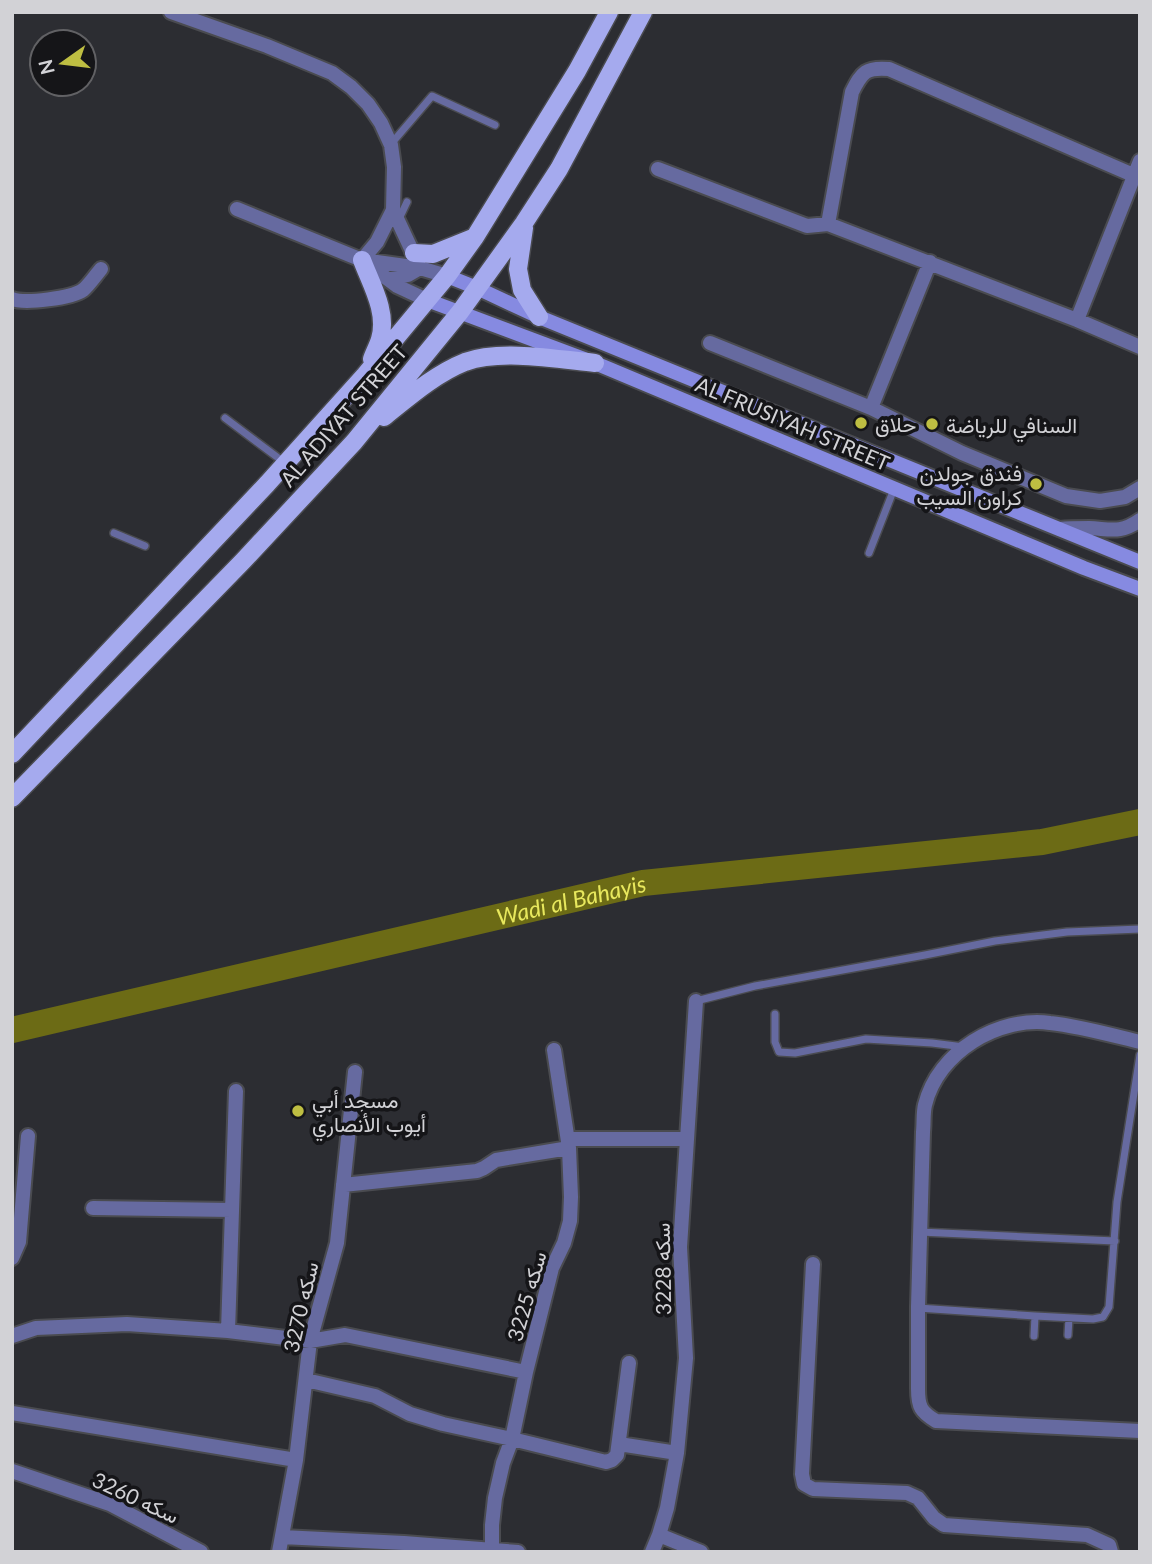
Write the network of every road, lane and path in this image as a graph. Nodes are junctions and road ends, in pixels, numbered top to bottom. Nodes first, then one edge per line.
1 (171, 12) edge
2 (609, 12) edge
3 (643, 12) edge
4 (495, 125) dead end
5 (391, 145) junction
6 (1140, 160) edge
7 (658, 169) dead end
8 (1137, 177) edge
9 (407, 202) dead end
10 (237, 209) dead end
11 (395, 216) junction
12 (524, 223) junction
13 (828, 224) junction
14 (475, 237) junction
15 (362, 260) junction
16 (417, 261) junction
17 (930, 262) junction
18 (101, 269) dead end
19 (447, 276) junction
20 (388, 279) junction
21 (477, 288) junction
22 (12, 299) edge
23 (427, 300) junction
24 (460, 312) junction
25 (539, 317) junction
26 (1077, 320) junction
27 (710, 343) dead end
28 (1140, 347) edge
29 (595, 363) junction
30 (365, 375) junction
31 (871, 408) junction
32 (225, 418) dead end
33 (355, 442) junction
34 (285, 464) junction
35 (1140, 488) edge
36 (894, 489) junction
37 (1140, 520) edge
38 (1060, 529) junction
39 (114, 533) dead end
40 (145, 546) dead end
41 (869, 553) dead end
42 (1140, 562) edge
43 (1140, 589) edge
44 (12, 754) edge
45 (12, 798) edge
46 (1140, 929) edge
47 (696, 1001) joint
48 (775, 1014) dead end
49 (1140, 1042) edge
50 (965, 1048) junction
51 (554, 1050) dead end
52 (1140, 1055) edge
53 (355, 1072) dead end
54 (236, 1091) dead end
55 (1136, 1102) edge
56 (28, 1136) dead end
57 (687, 1139) junction
58 (569, 1144) junction
59 (343, 1185) junction
60 (93, 1208) dead end
61 (232, 1210) junction
62 (920, 1232) junction
63 (1115, 1241) junction
64 (12, 1258) edge
65 (813, 1264) dead end
66 (918, 1307) junction
67 (1035, 1316) junction
68 (1069, 1318) junction
69 (228, 1331) junction
70 (1068, 1335) dead end
71 (12, 1336) edge
72 (1034, 1336) dead end
73 (310, 1342) junction
74 (629, 1363) dead end
75 (526, 1372) junction
76 (306, 1380) junction
77 (12, 1413) edge
78 (1140, 1431) edge
79 (513, 1439) junction
80 (619, 1444) junction
81 (677, 1453) junction
82 (296, 1460) junction
83 (12, 1471) edge
84 (659, 1535) junction
85 (280, 1544) edge
86 (492, 1551) edge
87 (201, 1552) edge
88 (518, 1552) edge
89 (652, 1552) edge
90 (701, 1552) edge
91 (1111, 1552) edge

1 - 5 street
2 - 14 main road, AL ADIYAT STREET
3 - 12 main road, AL ADIYAT STREET
4 - 5 lane
5 - 11 street
6 - 8 street
7 - 13 street
8 - 13 street
8 - 26 street
9 - 11 lane
10 - 15 street
11 - 15 street
11 - 16 street
12 - 21 main road, AL ADIYAT STREET
12 - 25 main road
13 - 17 street
14 - 16 main road
14 - 19 main road, AL ADIYAT STREET
15 - 16 street
15 - 20 street
15 - 30 main road
16 - 19 street
16 - 20 street
17 - 26 street
17 - 31 street
18 - 22 street
19 - 21 main road, AL FRUSIYAH STREET
19 - 23 main road, AL ADIYAT STREET
20 - 23 street
21 - 24 main road, AL ADIYAT STREET
21 - 25 main road, AL FRUSIYAH STREET
23 - 24 main road, AL FRUSIYAH STREET
23 - 30 main road, AL ADIYAT STREET
24 - 29 main road, AL FRUSIYAH STREET
24 - 33 main road, AL ADIYAT STREET
25 - 38 main road, AL FRUSIYAH STREET
26 - 28 street
27 - 31 street
29 - 33 main road
29 - 36 main road, AL FRUSIYAH STREET
30 - 34 main road, AL ADIYAT STREET
31 - 35 street
32 - 34 lane
33 - 45 main road, AL ADIYAT STREET
34 - 44 main road, AL ADIYAT STREET
36 - 41 lane
36 - 43 main road, AL FRUSIYAH STREET
37 - 38 street
38 - 42 main road, AL FRUSIYAH STREET
39 - 40 lane
46 - 47 lane
47 - 57 street, سكه 3228
48 - 50 lane
49 - 50 street
50 - 62 street
51 - 58 street, سكه 3225
52 - 55 lane
53 - 59 street, سكه 3270
54 - 61 street
55 - 63 lane
56 - 64 street
57 - 58 street
57 - 81 street, سكه 3228
58 - 59 street
58 - 75 street, سكه 3225
59 - 73 street, سكه 3270
60 - 61 street
61 - 69 street
62 - 63 lane
62 - 66 street
63 - 68 lane
65 - 91 street
66 - 67 lane
66 - 78 street
67 - 68 lane
67 - 72 lane
68 - 70 lane
69 - 71 street
69 - 73 street
73 - 75 street
73 - 76 street, سكه 3270
74 - 80 street
75 - 79 street, سكه 3225
76 - 79 street
76 - 82 street, سكه 3270
77 - 82 street
79 - 80 street
79 - 86 street, سكه 3225
80 - 81 street
81 - 84 street, سكه 3228
82 - 85 street, سكه 3270
83 - 87 street, سكه 3260
84 - 89 street, سكه 3228
84 - 90 street
85 - 86 street
86 - 88 street

